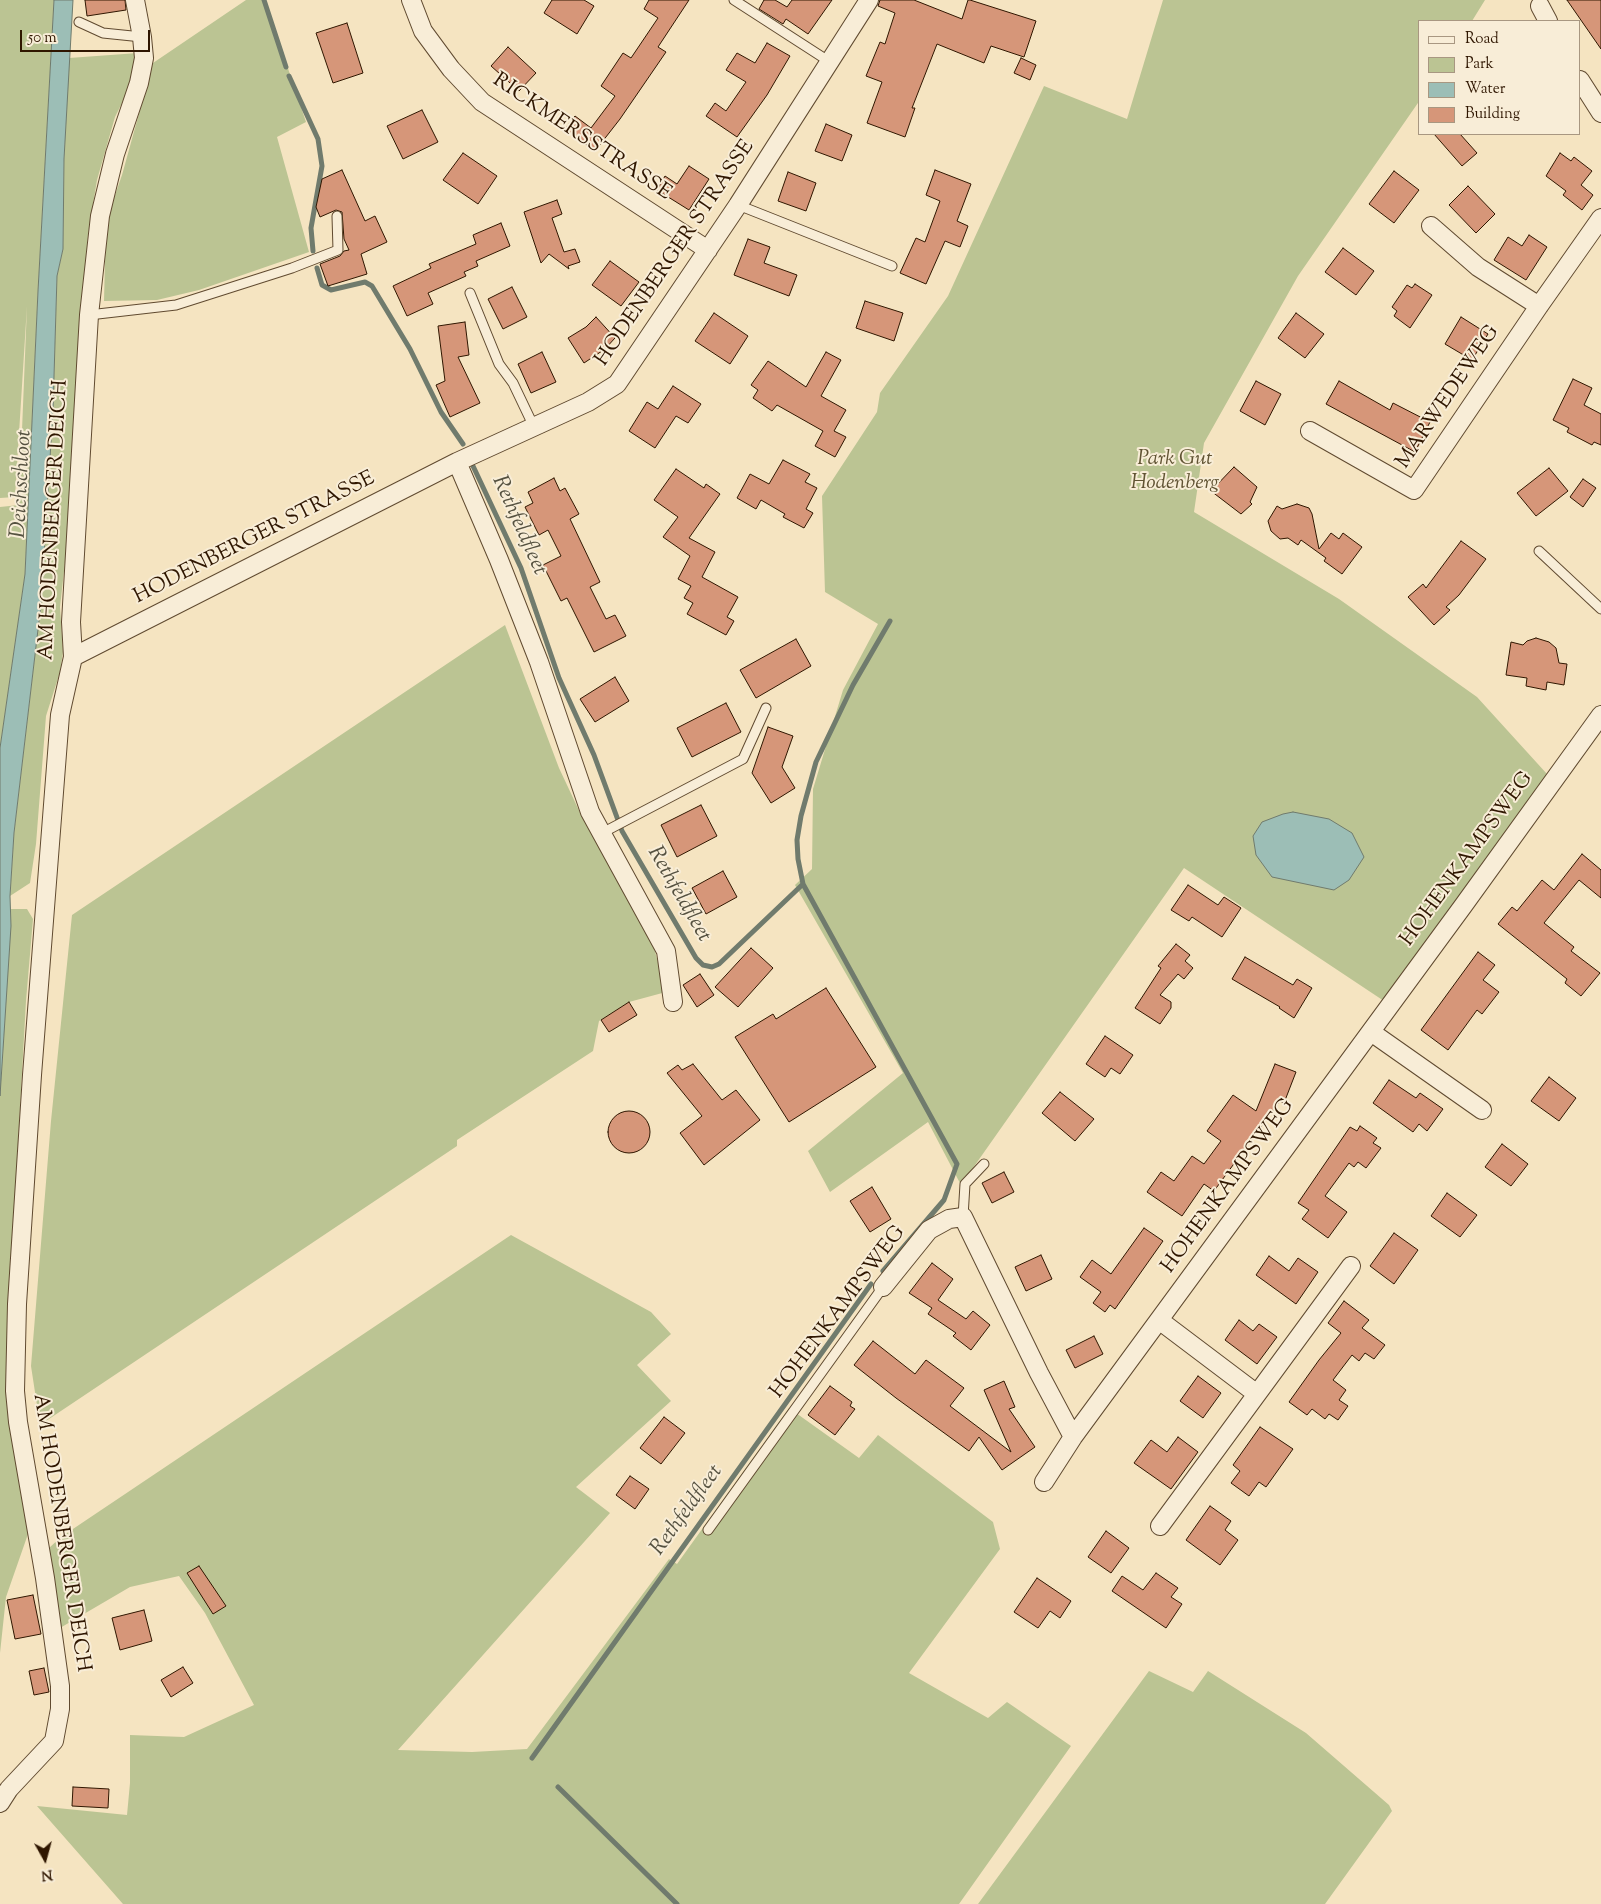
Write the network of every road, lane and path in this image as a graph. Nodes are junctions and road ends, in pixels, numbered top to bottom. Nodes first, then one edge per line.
1 (135, 0) edge
2 (411, 0) edge
3 (734, 0) edge
4 (870, 0) edge
5 (1540, 6) dead end
6 (1547, 20) edge
7 (79, 22) dead end
8 (142, 37) junction
9 (830, 62) junction
10 (1581, 82) edge
11 (1601, 113) edge
12 (738, 205) junction
13 (337, 216) dead end
14 (1601, 218) edge
15 (1431, 226) dead end
16 (708, 250) junction
17 (892, 266) dead end
18 (470, 293) dead end
19 (1539, 306) junction
20 (89, 315) junction
21 (534, 427) junction
22 (1310, 431) dead end
23 (457, 462) junction
24 (1540, 551) dead end
25 (1601, 609) edge
26 (73, 657) junction
27 (766, 708) dead end
28 (1601, 715) edge
29 (602, 832) junction
30 (673, 1002) dead end
31 (1371, 1032) junction
32 (1482, 1110) dead end
33 (984, 1164) dead end
34 (963, 1217) junction
35 (1351, 1266) dead end
36 (883, 1287) joint
37 (1159, 1320) junction
38 (1257, 1394) junction
39 (1073, 1437) junction
40 (1044, 1482) dead end
41 (1160, 1526) dead end
42 (708, 1530) dead end
43 (0, 1803) edge

1 - 8 street, AM HODENBERGER DEICH
2 - 16 street, RICKMERSSTRASSE
3 - 9 lane
4 - 9 street, HODENBERGER STRASSE
5 - 6 street
7 - 8 lane
8 - 20 street, AM HODENBERGER DEICH
9 - 12 street, HODENBERGER STRASSE
10 - 11 street
12 - 16 street, HODENBERGER STRASSE
12 - 17 lane
13 - 20 lane
14 - 19 street, MARWEDEWEG
15 - 19 street
16 - 21 street, HODENBERGER STRASSE
18 - 21 lane
19 - 22 street, MARWEDEWEG
20 - 26 street, AM HODENBERGER DEICH
21 - 23 street, HODENBERGER STRASSE
23 - 26 street, HODENBERGER STRASSE
23 - 29 street
24 - 25 lane
26 - 43 street, AM HODENBERGER DEICH
27 - 29 lane
28 - 31 street, HOHENKAMPSWEG
29 - 30 street
31 - 32 street
31 - 37 street, HOHENKAMPSWEG
33 - 34 lane
34 - 36 street, HOHENKAMPSWEG
34 - 39 street
35 - 38 street
36 - 42 lane, HOHENKAMPSWEG
37 - 38 street
37 - 39 street, HOHENKAMPSWEG
38 - 41 street
39 - 40 street, HOHENKAMPSWEG

